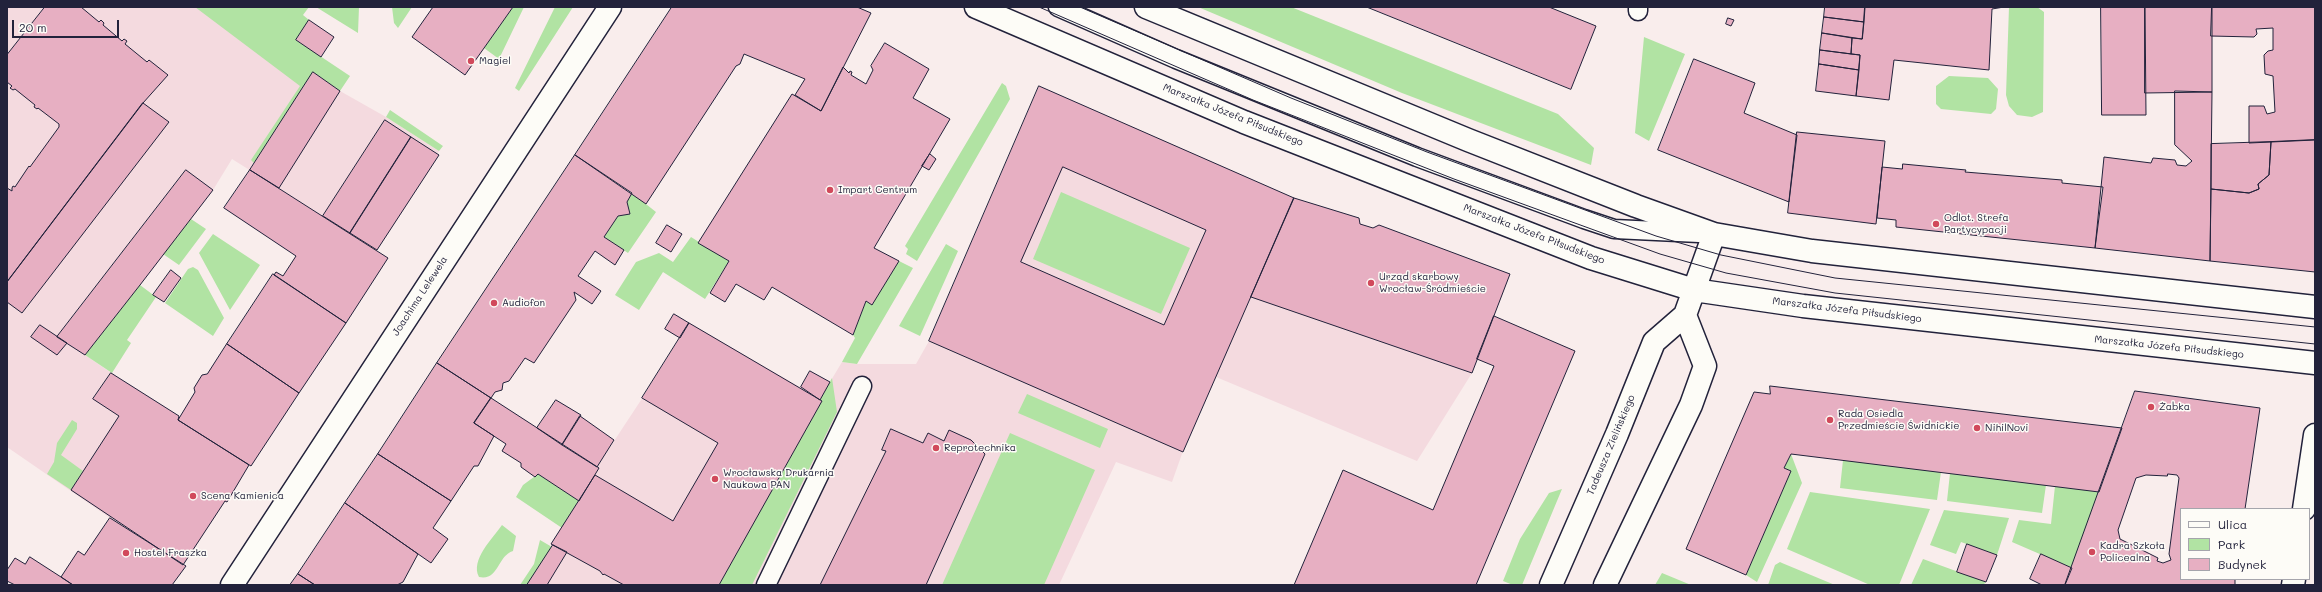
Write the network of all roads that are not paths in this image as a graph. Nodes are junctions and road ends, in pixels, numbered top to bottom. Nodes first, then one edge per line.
1 (610, 7) edge
2 (976, 7) edge
3 (1058, 7) edge
4 (1146, 7) edge
5 (1714, 234) junction
6 (1694, 290) junction
7 (2315, 307) edge
8 (1685, 314) junction
9 (2315, 363) edge
10 (862, 386) dead end
11 (2315, 435) edge
12 (2304, 508) edge
13 (232, 585) edge
14 (766, 585) edge
15 (1552, 585) edge
16 (1605, 585) edge

1 - 13 street, Joachima Lelewela
2 - 6 street, Marszałka Józefa Piłsudskiego
3 - 5 lane
4 - 5 street
5 - 6 street, Tadeusza Zielińskiego
5 - 7 street
6 - 8 street, Tadeusza Zielińskiego
6 - 9 street, Marszałka Józefa Piłsudskiego
8 - 15 street, Tadeusza Zielińskiego
8 - 16 street
10 - 14 lane
11 - 12 street

